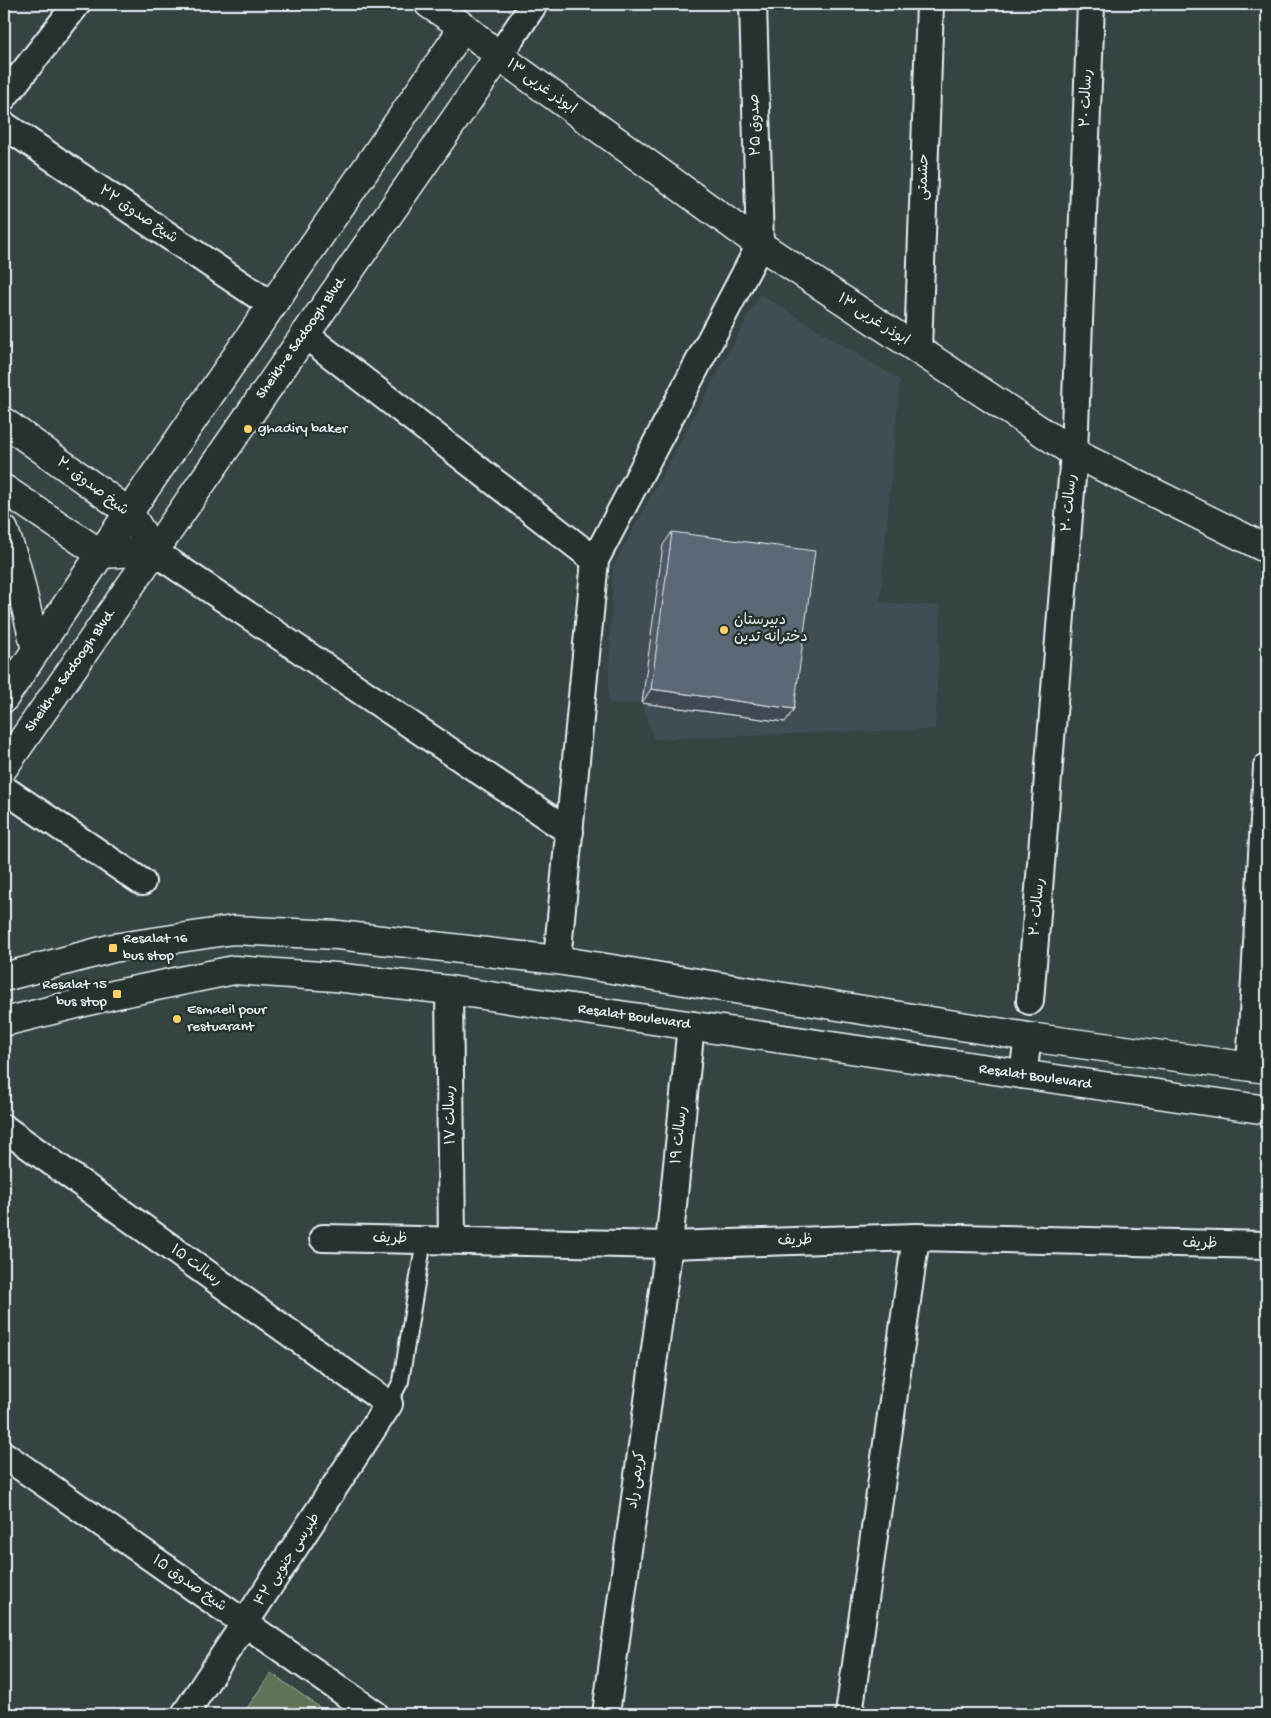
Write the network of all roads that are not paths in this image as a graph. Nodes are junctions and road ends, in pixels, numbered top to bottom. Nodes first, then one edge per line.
1 (77, 4) edge
2 (429, 4) edge
3 (534, 4) edge
4 (753, 4) edge
5 (930, 4) edge
6 (1091, 4) edge
7 (464, 27) junction
8 (499, 56) junction
9 (4, 97) edge
10 (4, 125) edge
11 (760, 245) junction
12 (272, 306) junction
13 (304, 334) junction
14 (918, 350) junction
15 (4, 422) edge
16 (1074, 453) junction
17 (4, 489) edge
18 (129, 512) junction
19 (4, 530) edge
20 (1267, 550) edge
21 (153, 551) junction
22 (101, 554) junction
23 (595, 560) junction
24 (36, 650) junction
25 (4, 698) edge
26 (4, 767) edge
27 (1267, 767) edge
28 (4, 789) edge
29 (570, 832) junction
30 (142, 882) dead end
31 (557, 960) junction
32 (4, 977) edge
33 (449, 990) junction
34 (1030, 1001) dead end
35 (4, 1022) edge
36 (691, 1025) junction
37 (1028, 1037) junction
38 (1259, 1068) edge
39 (1023, 1075) junction
40 (1267, 1110) edge
41 (4, 1128) edge
42 (916, 1237) junction
43 (323, 1238) dead end
44 (424, 1240) junction
45 (452, 1240) junction
46 (669, 1245) junction
47 (1267, 1245) edge
48 (389, 1404) junction
49 (4, 1455) edge
50 (246, 1624) junction
51 (186, 1714) edge
52 (375, 1714) edge
53 (606, 1714) edge
54 (849, 1714) edge

1 - 9 street
2 - 7 street, ابوذر غربی ۱۳
3 - 8 street
4 - 11 street, صدوق ۲۵
5 - 14 street, حشمتی
6 - 16 street, رسالت ۲۰
7 - 8 street, ابوذر غربی ۱۳
7 - 12 street
8 - 11 street, ابوذر غربی ۱۳
8 - 13 street, Sheikh-e Sadoogh Blvd.
10 - 12 street, شیخ صدوق ۲۲
11 - 14 street, ابوذر غربی ۱۳
11 - 23 street
12 - 18 street
13 - 21 street, Sheikh-e Sadoogh Blvd.
13 - 23 street
14 - 16 street, ابوذر غربی ۱۳
15 - 18 street, شیخ صدوق ۲۰
16 - 20 street, ابوذر غربی ۱۳
16 - 34 street, رسالت ۲۰
17 - 22 street
18 - 21 street, شیخ صدوق ۲۰
18 - 22 street
19 - 24 street
21 - 22 street
21 - 26 street, Sheikh-e Sadoogh Blvd.
21 - 29 street
22 - 24 street
23 - 29 street
24 - 25 street
27 - 38 street
28 - 30 street
29 - 31 street
31 - 32 street
31 - 37 street
33 - 35 street, Resalat Boulevard
33 - 36 street, Resalat Boulevard
33 - 45 street, رسالت ۱۷
36 - 39 street, Resalat Boulevard
36 - 46 street, رسالت ۱۹
37 - 38 street
37 - 39 street
39 - 40 street, Resalat Boulevard
41 - 48 street, رسالت ۱۵
42 - 46 street, ظریف
42 - 47 street, ظریف
42 - 54 street
43 - 44 street, ظریف
44 - 45 street, ظریف
44 - 48 lane
45 - 46 street, ظریف
46 - 53 street, کریمی راد
48 - 50 street, طبرسی جنوبی ۴۲
49 - 50 street, شیخ صدوق ۱۵
50 - 51 street, طبرسی جنوبی ۴۲
50 - 52 street, شیخ صدوق ۱۵

